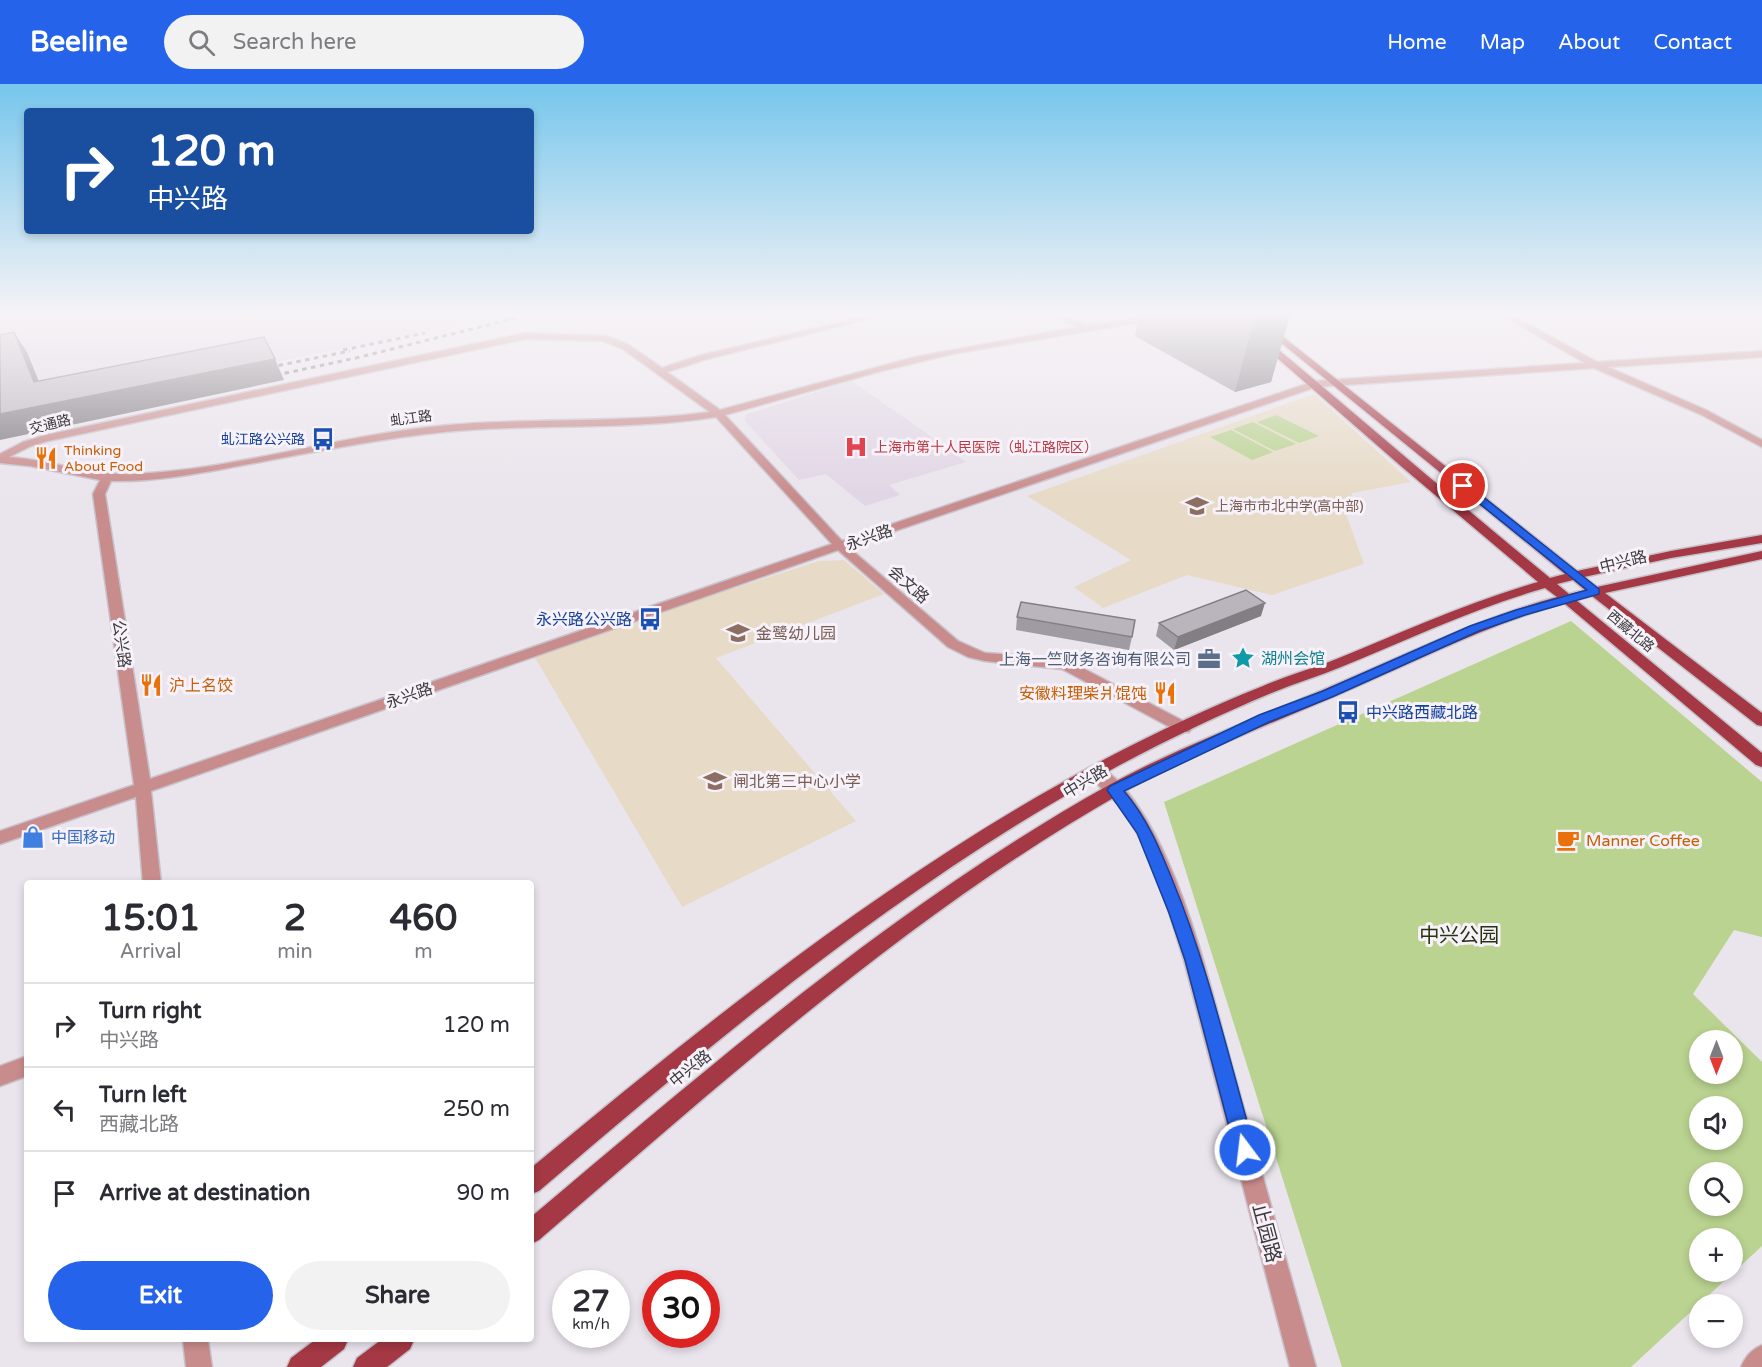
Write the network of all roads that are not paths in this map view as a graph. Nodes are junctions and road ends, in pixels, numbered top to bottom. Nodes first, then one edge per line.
1 (340, 375) edge
2 (664, 375) edge
3 (857, 375) edge
4 (1304, 375) edge
5 (1325, 375) edge
6 (1427, 375) edge
7 (1618, 375) edge
8 (1333, 381) junction
9 (1315, 384) junction
10 (718, 413) junction
11 (1762, 444) edge
12 (0, 459) edge
13 (106, 478) junction
14 (1762, 538) edge
15 (841, 547) junction
16 (1762, 555) edge
17 (1575, 576) junction
18 (1547, 583) junction
19 (1595, 591) junction
20 (1567, 599) junction
21 (1762, 721) edge
22 (1184, 728) junction
23 (1762, 761) edge
24 (1096, 772) junction
25 (143, 789) junction
26 (1115, 790) junction
27 (0, 838) edge
28 (152, 880) edge
29 (24, 1067) edge
30 (0, 1076) edge
31 (534, 1180) edge
32 (534, 1229) edge
33 (196, 1342) edge
34 (332, 1342) edge
35 (398, 1342) edge
36 (1762, 1358) edge
37 (199, 1367) edge
38 (300, 1367) edge
39 (366, 1367) edge
40 (1303, 1367) edge
41 (1755, 1367) edge

1 - 12 street, 交通路
2 - 10 street, 会文路
3 - 10 street, 虬江路
4 - 9 main road, 西藏北路
5 - 8 main road, 西藏北路
6 - 8 street, 永兴路
7 - 11 street
8 - 9 street, 永兴路
8 - 17 main road, 西藏北路
9 - 15 street, 永兴路
9 - 18 main road, 西藏北路
10 - 13 street, 虬江路
10 - 15 street, 会文路
12 - 13 street, 虬江路
13 - 25 street, 公兴路
14 - 17 main road, 中兴路
15 - 22 street, 会文路
15 - 25 street, 永兴路
16 - 19 main road, 中兴路
17 - 18 main road, 中兴路
17 - 19 main road, 西藏北路
18 - 20 main road, 西藏北路
18 - 22 main road, 中兴路
19 - 20 main road, 中兴路
19 - 21 main road, 西藏北路
20 - 23 main road, 西藏北路
20 - 26 main road, 中兴路
22 - 24 main road, 中兴路
24 - 26 street, 止园路
24 - 31 main road, 中兴路
25 - 27 street, 永兴路
25 - 28 street, 公兴路
26 - 32 main road, 中兴路
26 - 40 street, 止园路
29 - 30 street
33 - 37 street
34 - 38 main road
35 - 39 main road
36 - 41 street

